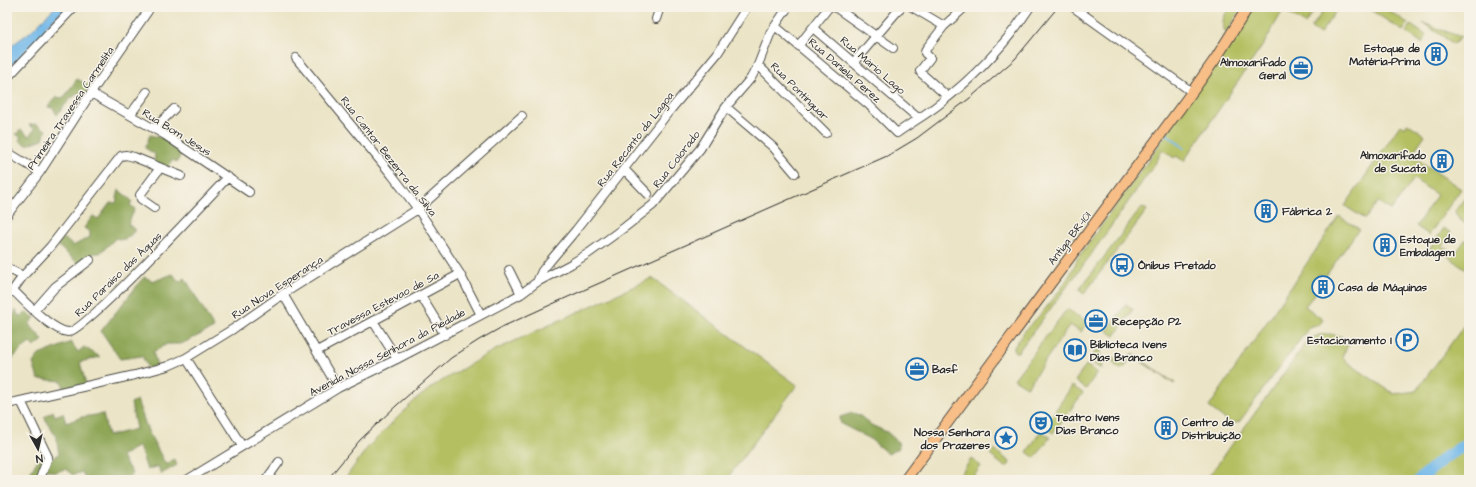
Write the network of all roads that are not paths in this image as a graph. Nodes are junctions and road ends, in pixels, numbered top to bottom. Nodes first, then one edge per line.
1 (74, 7) edge
2 (660, 7) edge
3 (747, 7) edge
4 (788, 7) edge
5 (829, 7) edge
6 (835, 7) edge
7 (901, 7) edge
8 (912, 7) edge
9 (965, 7) edge
10 (1030, 7) edge
11 (1073, 7) edge
12 (1248, 7) edge
13 (148, 11) dead end
14 (656, 19) dead end
15 (775, 26) junction
16 (944, 26) junction
17 (813, 28) junction
18 (876, 35) junction
19 (799, 45) junction
20 (893, 48) dead end
21 (296, 58) dead end
22 (854, 62) junction
23 (758, 65) junction
24 (7, 78) edge
25 (147, 92) dead end
26 (1192, 92) junction
27 (91, 93) junction
28 (948, 97) junction
29 (726, 107) junction
30 (174, 109) dead end
31 (130, 115) junction
32 (522, 116) dead end
33 (918, 118) junction
34 (154, 129) junction
35 (826, 133) dead end
36 (7, 152) edge
37 (160, 168) junction
38 (624, 169) junction
39 (40, 172) junction
40 (795, 173) dead end
41 (181, 176) dead end
42 (228, 177) junction
43 (249, 192) dead end
44 (648, 194) dead end
45 (154, 208) dead end
46 (418, 209) junction
47 (7, 216) edge
48 (90, 260) dead end
49 (7, 268) edge
50 (509, 270) dead end
51 (460, 274) junction
52 (24, 276) junction
53 (537, 282) junction
54 (10, 292) edge
55 (283, 294) junction
56 (521, 294) junction
57 (421, 296) junction
58 (34, 311) junction
59 (481, 315) junction
60 (373, 321) junction
61 (445, 334) junction
62 (317, 351) junction
63 (186, 358) junction
64 (397, 359) junction
65 (338, 388) junction
66 (7, 395) edge
67 (21, 401) junction
68 (9, 404) edge
69 (242, 446) junction
70 (279, 462) dead end
71 (200, 477) edge
72 (43, 480) edge
73 (187, 480) edge
74 (266, 480) edge
75 (905, 480) edge

1 - 24 street
2 - 14 street
3 - 38 street, Rua Recanto da Lagoa
4 - 15 street, Rua Colorado
5 - 17 street
6 - 18 street
7 - 18 street
8 - 16 street
9 - 16 street
10 - 28 street
11 - 26 street
12 - 26 main road, Antiga BR-101
13 - 27 street, Primeira Travessa Carmelita
15 - 19 street, Rua Daniela Perez
15 - 23 street, Rua Colorado
16 - 28 street
17 - 19 street
17 - 22 street, Rua Mário Lago
18 - 20 street
18 - 22 street
19 - 33 street, Rua Daniela Perez
21 - 46 street, Rua Cantor Bezerra da Silva
22 - 33 street, Rua Mário Lago
23 - 29 street, Rua Colorado
23 - 35 street, Rua Pontinguar
25 - 31 street
26 - 75 main road, Antiga BR-101
27 - 31 street, Rua Bom Jesus
27 - 39 street, Primeira Travessa Carmelita
28 - 33 street
29 - 40 street
29 - 53 street, Rua Colorado
30 - 34 street
31 - 34 street, Rua Bom Jesus
32 - 46 street, Rua Nova Esperança
34 - 42 street, Rua Bom Jesus
36 - 39 street
37 - 41 street
37 - 45 street
37 - 52 street
38 - 44 street
38 - 53 street, Rua Recanto da Lagoa
39 - 47 street, Primeira Travessa Carmelita
42 - 43 street, Rua Bom Jesus
42 - 58 street, Rua Paraiso das Águas
46 - 51 street, Rua Cantor Bezerra da Silva
46 - 55 street, Rua Nova Esperança
48 - 58 street
49 - 52 street
50 - 56 street
51 - 57 street, Travessa Estevao de Sa
51 - 59 street, Rua Cantor Bezerra da Silva
52 - 54 street
53 - 56 street, Avenida Nossa Senhora da Piedade
54 - 58 street, Rua Paraiso das Águas
55 - 62 street
55 - 63 street, Rua Nova Esperança
56 - 59 street, Avenida Nossa Senhora da Piedade
57 - 60 street, Travessa Estevao de Sa
57 - 61 street
59 - 61 street, Avenida Nossa Senhora da Piedade
60 - 62 street, Travessa Estevao de Sa
60 - 64 street
61 - 64 street, Avenida Nossa Senhora da Piedade
62 - 65 street
63 - 67 street, Rua Nova Esperança
63 - 69 street
64 - 65 street, Avenida Nossa Senhora da Piedade
65 - 69 street, Avenida Nossa Senhora da Piedade
66 - 68 street
67 - 68 street, Rua Nova Esperança
67 - 72 street
69 - 71 street, Avenida Nossa Senhora da Piedade
70 - 74 street
71 - 73 street, Avenida Nossa Senhora da Piedade

